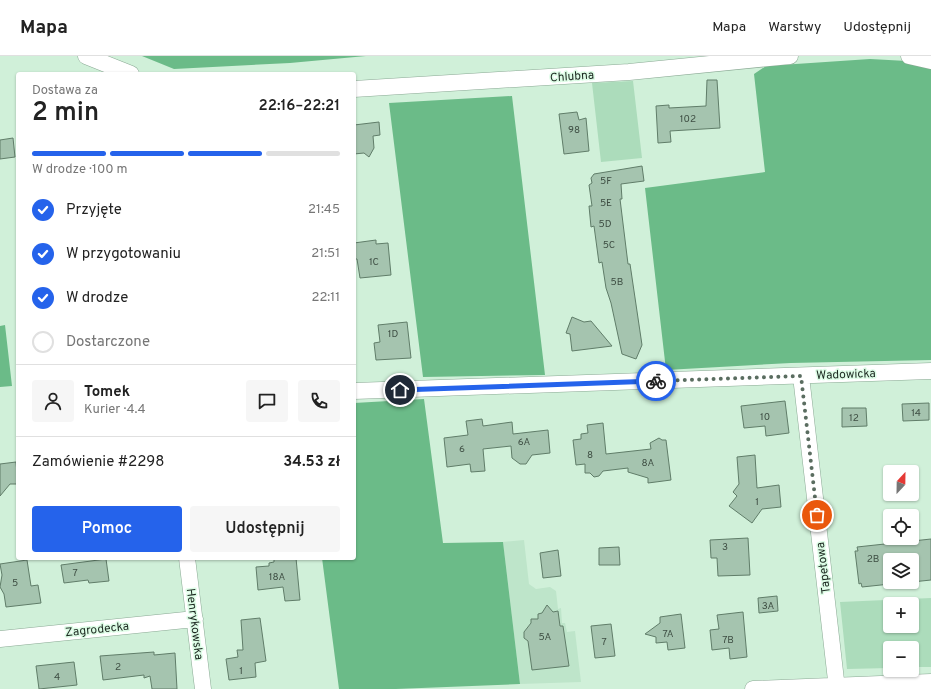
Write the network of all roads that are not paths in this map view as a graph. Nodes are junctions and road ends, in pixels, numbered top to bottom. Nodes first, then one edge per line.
1 (86, 56) edge
2 (790, 56) edge
3 (909, 56) edge
4 (931, 60) edge
5 (126, 72) edge
6 (356, 89) edge
7 (931, 371) edge
8 (801, 376) junction
9 (356, 391) edge
10 (187, 560) edge
11 (195, 619) junction
12 (0, 639) edge
13 (931, 682) edge
14 (837, 688) edge
15 (203, 689) edge
16 (753, 689) edge

1 - 5 street
2 - 6 street, Chlubna
3 - 4 street
7 - 8 street, Wadowicka
8 - 9 street, Wadowicka
8 - 14 street, Tapetowa
10 - 11 street, Henrykowska
11 - 12 street, Zagrodecka
11 - 15 street, Henrykowska
13 - 14 street
14 - 16 street

